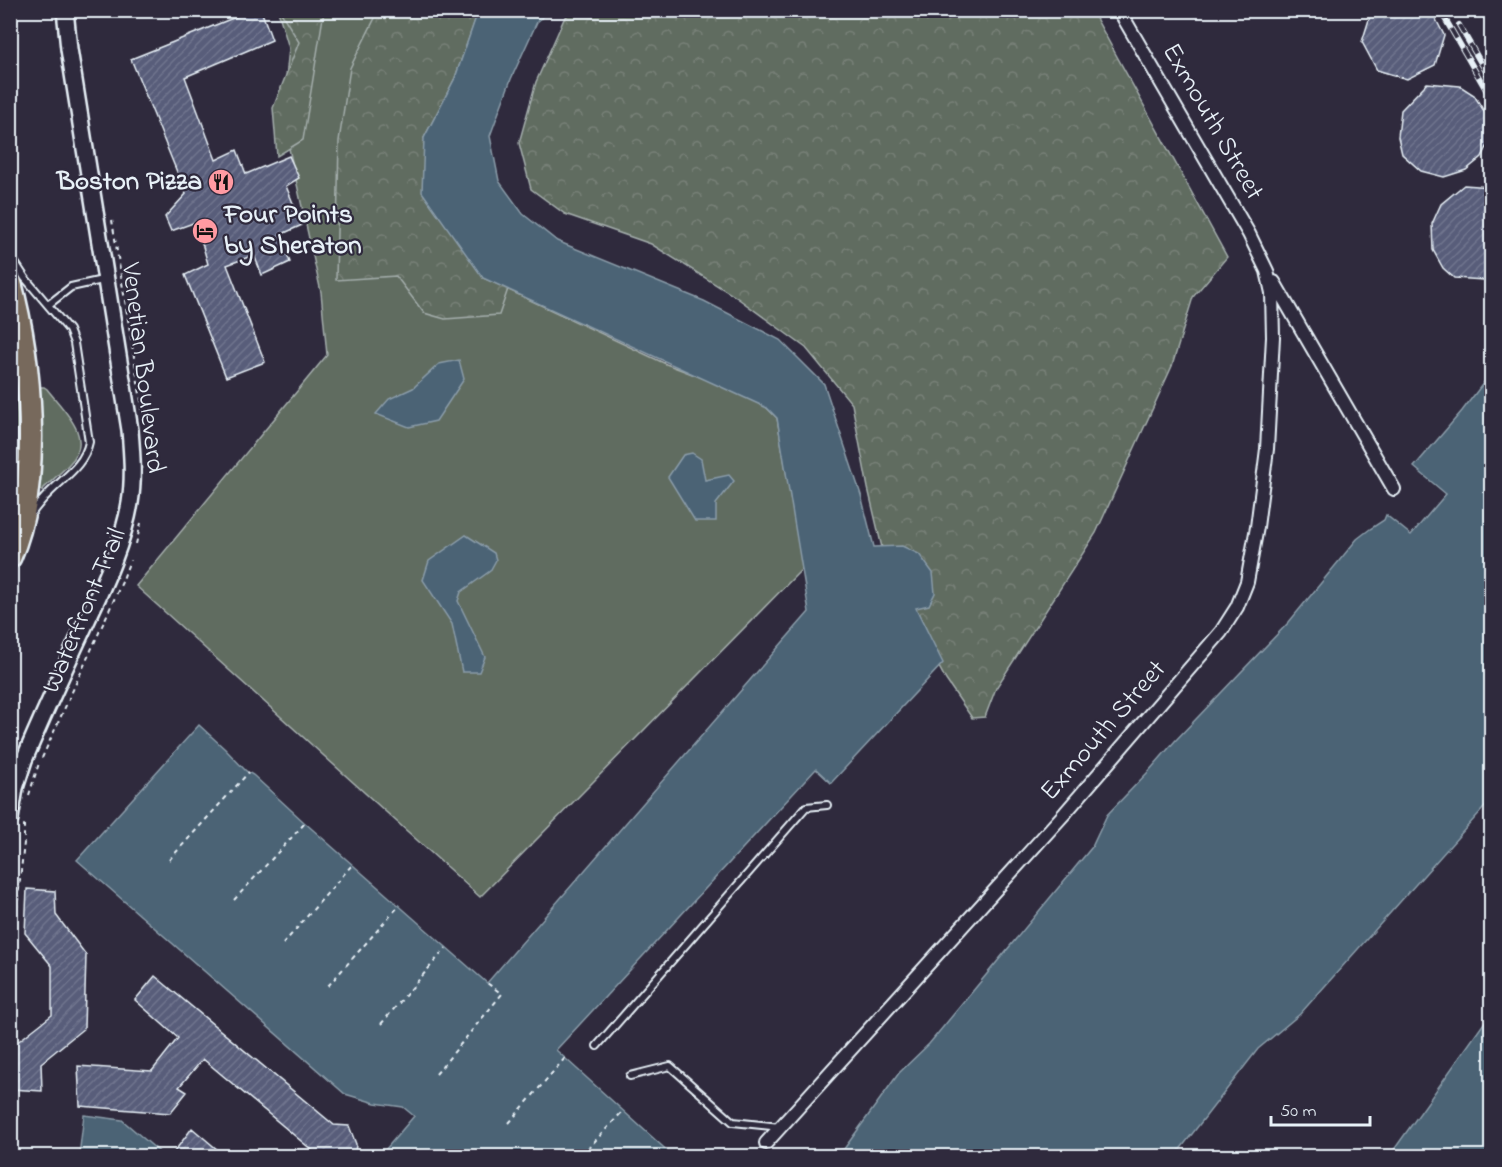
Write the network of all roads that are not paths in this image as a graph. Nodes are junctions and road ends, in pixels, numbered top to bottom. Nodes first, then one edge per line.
1 (65, 10) edge
2 (1119, 10) edge
3 (10, 255) edge
4 (1262, 260) junction
5 (107, 279) junction
6 (10, 281) edge
7 (48, 305) junction
8 (1394, 489) dead end
9 (14, 548) edge
10 (827, 805) dead end
11 (17, 820) edge
12 (597, 1046) dead end
13 (630, 1076) dead end
14 (780, 1127) junction
15 (765, 1143) dead end

1 - 5 street, Venetian Boulevard
2 - 4 street, Exmouth Street
3 - 7 lane
4 - 8 street, Exmouth Street
4 - 14 street, Exmouth Street
5 - 7 lane
5 - 11 street, Venetian Boulevard
6 - 9 highway
7 - 9 lane
10 - 12 lane
13 - 14 lane
14 - 15 street, Exmouth Street

